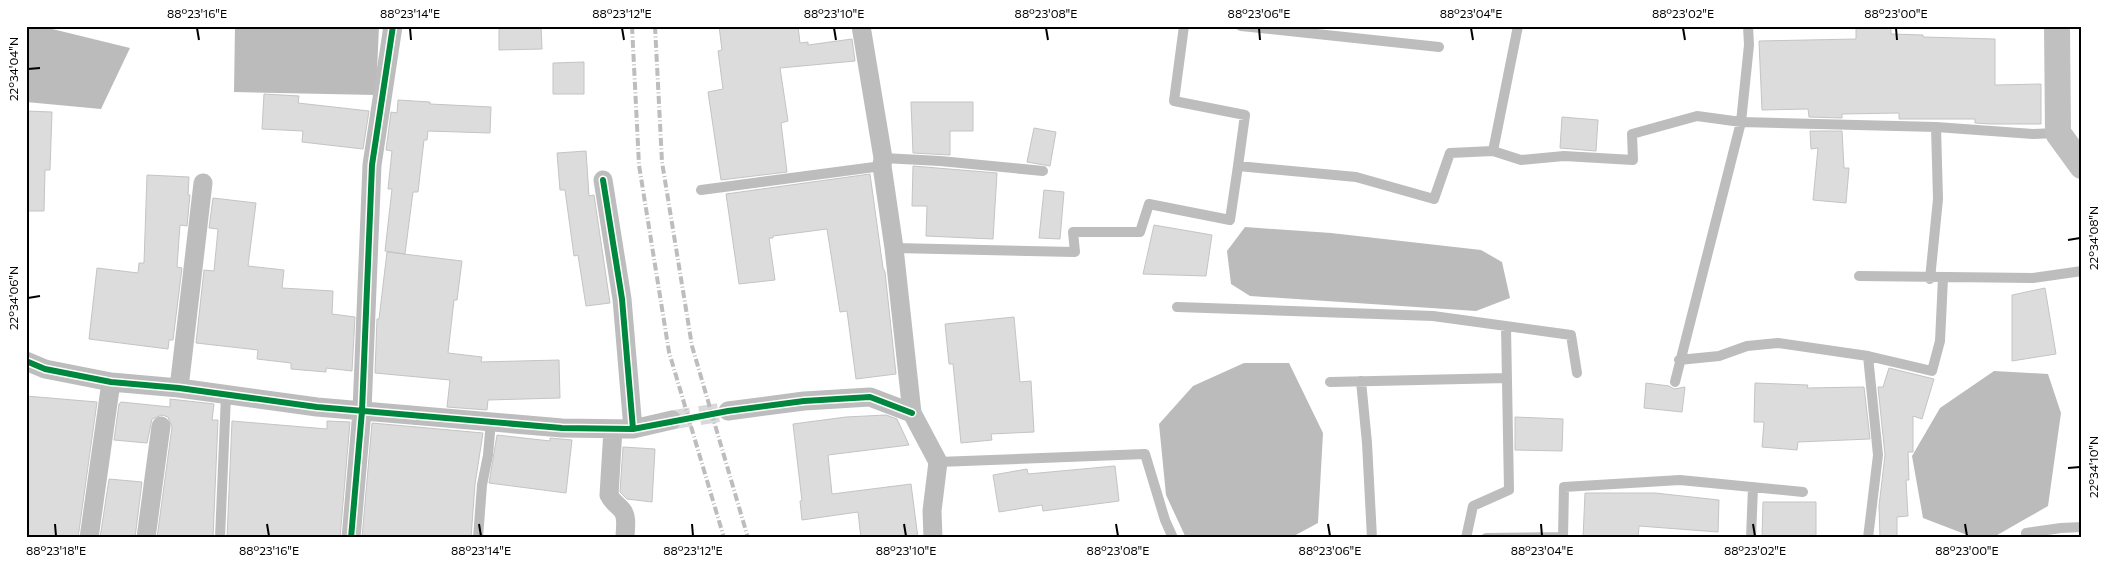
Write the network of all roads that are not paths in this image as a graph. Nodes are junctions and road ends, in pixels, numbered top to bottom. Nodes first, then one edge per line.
1 (394, 26) edge
2 (861, 26) edge
3 (1184, 26) edge
4 (1241, 26) edge
5 (1518, 26) edge
6 (1748, 26) edge
7 (2057, 26) edge
8 (1439, 47) dead end
9 (1741, 122) junction
10 (1936, 127) junction
11 (2058, 133) junction
12 (1493, 151) junction
13 (882, 162) junction
14 (1238, 166) junction
15 (2082, 166) edge
16 (1043, 171) dead end
17 (603, 180) dead end
18 (203, 183) dead end
19 (701, 190) dead end
20 (894, 248) junction
21 (2082, 271) edge
22 (1859, 276) dead end
23 (1943, 278) junction
24 (1930, 279) junction
25 (1177, 307) dead end
26 (1506, 327) junction
27 (1868, 356) junction
28 (1680, 360) junction
29 (26, 361) edge
30 (1577, 373) dead end
31 (1507, 378) junction
32 (1361, 381) junction
33 (111, 382) junction
34 (1330, 382) dead end
35 (1674, 382) dead end
36 (179, 388) junction
37 (226, 395) junction
38 (362, 411) junction
39 (728, 411) tunnel mouth
40 (912, 414) junction
41 (672, 420) tunnel mouth
42 (491, 421) junction
43 (161, 426) dead end
44 (613, 429) junction
45 (633, 429) junction
46 (938, 462) junction
47 (1753, 487) junction
48 (1803, 492) dead end
49 (2082, 527) edge
50 (1563, 537) edge
51 (89, 538) edge
52 (146, 538) edge
53 (220, 538) edge
54 (351, 538) edge
55 (478, 538) edge
56 (625, 538) edge
57 (933, 538) edge
58 (1173, 538) edge
59 (1372, 538) edge
60 (1466, 538) edge
61 (1486, 538) edge
62 (1751, 538) edge
63 (1868, 538) edge
64 (2027, 538) edge

1 - 38 street
2 - 13 street
3 - 14 lane
4 - 8 lane
5 - 12 lane
6 - 9 lane
7 - 11 street
9 - 10 lane
9 - 12 lane
9 - 28 lane
10 - 11 lane
10 - 24 lane
11 - 15 street
12 - 14 lane
13 - 16 lane
13 - 19 lane
13 - 20 street
14 - 20 lane
17 - 45 street
18 - 36 street
20 - 40 street
21 - 23 lane
22 - 24 lane
23 - 24 lane
23 - 27 lane
25 - 26 lane
26 - 30 lane
26 - 31 lane
27 - 28 lane
27 - 63 lane
28 - 35 lane
29 - 33 street
31 - 32 lane
31 - 60 lane
32 - 34 lane
32 - 59 lane
33 - 36 street
33 - 51 street
36 - 37 street
37 - 38 street
37 - 53 lane
38 - 42 street
38 - 54 street
39 - 40 street
40 - 46 street
41 - 45 street
42 - 44 street
42 - 55 lane
43 - 52 street
44 - 45 street
44 - 56 street
46 - 57 street
46 - 58 lane
47 - 48 lane
47 - 50 lane
47 - 62 lane
49 - 64 lane
50 - 61 lane

